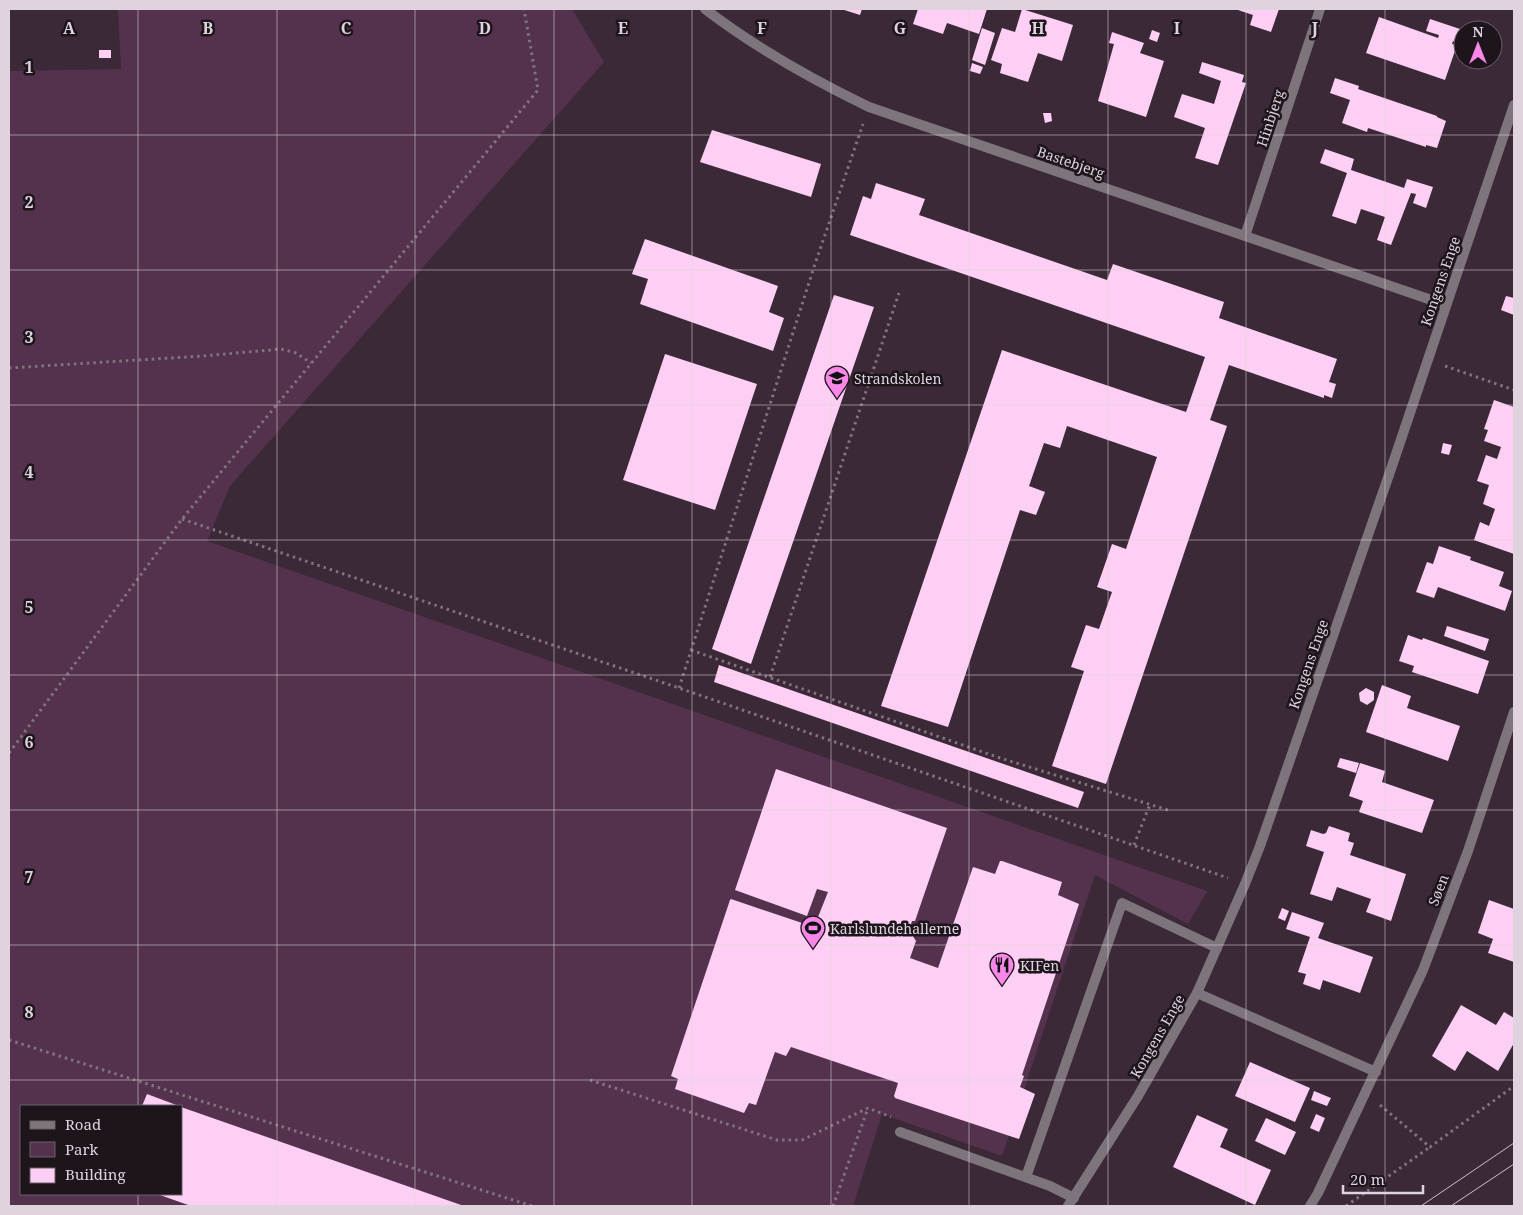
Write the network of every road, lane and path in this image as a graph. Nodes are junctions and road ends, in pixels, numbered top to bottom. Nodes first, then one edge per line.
1 (524, 9) edge
2 (705, 9) edge
3 (1320, 9) edge
4 (1514, 104) edge
5 (869, 107) junction
6 (1245, 236) junction
7 (899, 293) dead end
8 (1446, 305) junction
9 (1428, 360) junction
10 (311, 363) junction
11 (9, 368) edge
12 (1514, 390) edge
13 (182, 518) junction
14 (691, 650) junction
15 (770, 677) junction
16 (679, 688) junction
17 (1514, 712) edge
18 (9, 753) edge
19 (1150, 804) junction
20 (1168, 810) dead end
21 (1134, 845) junction
22 (1245, 884) junction
23 (1217, 948) junction
24 (1197, 993) junction
25 (9, 1040) edge
26 (1376, 1072) junction
27 (590, 1080) dead end
28 (1514, 1086) edge
29 (1366, 1093) junction
30 (868, 1108) junction
31 (900, 1132) joint
32 (1430, 1147) junction
33 (1026, 1177) junction
34 (1071, 1202) edge
35 (532, 1206) edge
36 (833, 1206) edge
37 (1310, 1206) edge
38 (1346, 1206) edge

1 - 10 path
2 - 5 street, Bastebjerg
3 - 6 street, Hinbjerg
4 - 8 street, Kongens Enge
5 - 6 street, Bastebjerg
5 - 14 path
6 - 8 street, Bastebjerg
7 - 15 path
8 - 9 street, Kongens Enge
9 - 12 path
9 - 22 street, Kongens Enge
10 - 11 path
10 - 13 path
13 - 16 path
13 - 18 path
14 - 15 path
14 - 16 path
15 - 19 path
16 - 21 path
17 - 26 street, Søen
19 - 20 path
19 - 21 path
21 - 22 path
22 - 23 street, Kongens Enge
23 - 24 street, Kongens Enge
23 - 33 street
24 - 26 street
24 - 34 street, Kongens Enge
25 - 35 path
26 - 29 street, Søen
27 - 30 path
28 - 32 path
29 - 32 path
29 - 37 street, Søen
30 - 31 path
30 - 36 path
31 - 33 street
32 - 38 path
33 - 34 street

